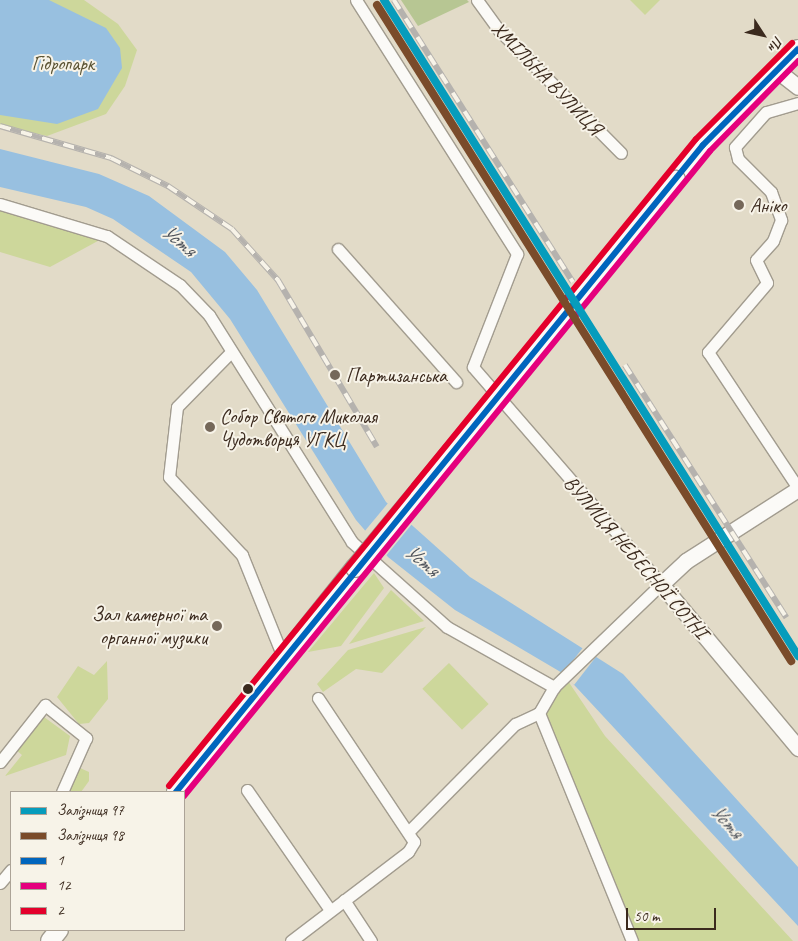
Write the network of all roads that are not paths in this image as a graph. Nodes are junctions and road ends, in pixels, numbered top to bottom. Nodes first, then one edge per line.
1 (356, 0) edge
2 (477, 0) edge
3 (798, 49) edge
4 (775, 69) junction
5 (798, 87) edge
6 (798, 103) edge
7 (621, 153) dead end
8 (0, 204) edge
9 (338, 249) dead end
10 (231, 352) junction
11 (456, 382) dead end
12 (798, 489) edge
13 (661, 584) junction
14 (283, 657) junction
15 (554, 687) junction
16 (318, 698) dead end
17 (539, 713) junction
18 (798, 748) edge
19 (0, 762) edge
20 (247, 790) dead end
21 (62, 791) edge
22 (177, 791) edge
23 (410, 830) junction
24 (10, 871) edge
25 (0, 883) edge
26 (344, 900) junction
27 (330, 910) junction
28 (58, 931) edge
29 (50, 941) edge
30 (290, 941) edge
31 (371, 941) edge
32 (632, 941) edge

1 - 13 street, ВУЛИЦЯ НЕБЕСНОЇ СОТНІ
2 - 7 street, ХМІЛЬНА ВУЛИЦЯ
3 - 4 main road
4 - 5 street
4 - 14 main road, bridge
6 - 12 street
8 - 10 street
9 - 11 street
10 - 14 street
10 - 15 street
12 - 13 street
13 - 15 street
13 - 18 street, ВУЛИЦЯ НЕБЕСНОЇ СОТНІ
14 - 22 main road
15 - 17 street
16 - 23 street
17 - 23 street
17 - 32 street
19 - 21 street
20 - 27 street
23 - 26 street
24 - 25 street
26 - 27 street
26 - 31 street
27 - 30 street
28 - 29 main road

